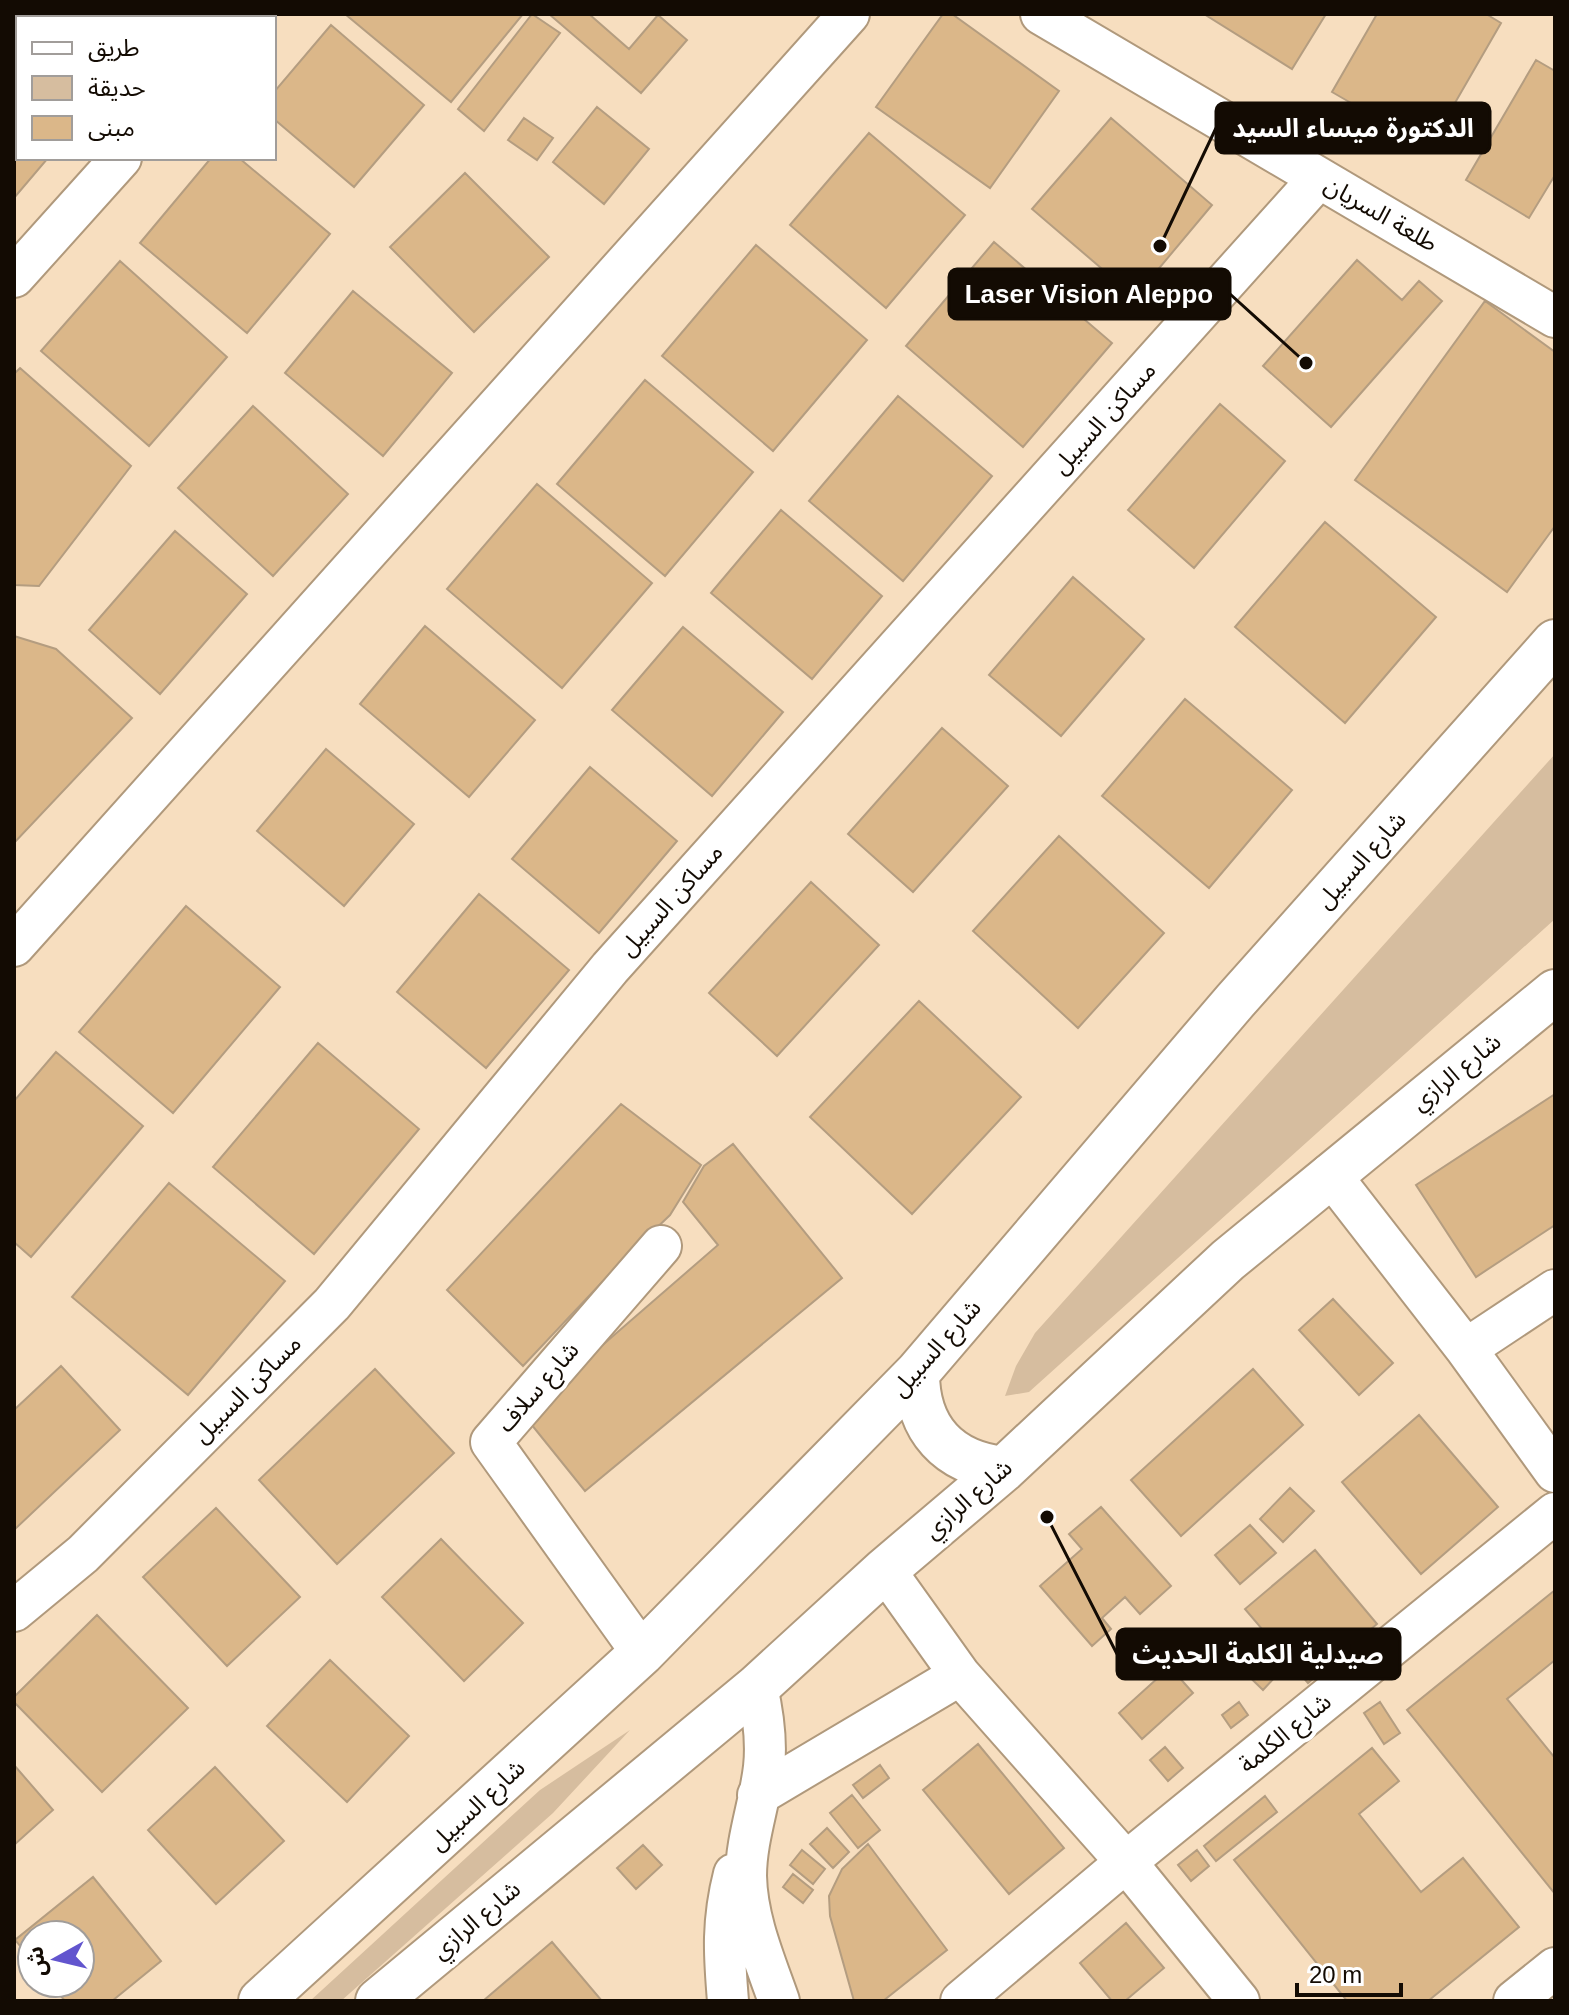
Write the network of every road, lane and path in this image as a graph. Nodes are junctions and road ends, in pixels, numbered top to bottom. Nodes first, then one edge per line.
1 (849, 14) edge
2 (1041, 14) edge
3 (119, 160) edge
4 (1319, 178) junction
5 (14, 277) edge
6 (1555, 317) edge
7 (1555, 642) edge
8 (14, 946) edge
9 (1555, 992) edge
10 (1330, 1174) junction
11 (661, 1246) dead end
12 (1555, 1290) edge
13 (1466, 1349) junction
14 (917, 1373) junction
15 (1004, 1469) junction
16 (1555, 1472) edge
17 (1555, 1513) edge
18 (885, 1570) junction
19 (14, 1611) edge
20 (642, 1653) junction
21 (960, 1675) junction
22 (757, 1687) junction
23 (758, 1795) junction
24 (748, 1847) junction
25 (1126, 1862) junction
26 (1555, 1968) edge
27 (261, 2001) edge
28 (378, 2001) edge
29 (728, 2001) edge
30 (779, 2001) edge
31 (961, 2001) edge
32 (1239, 2001) edge
33 (1514, 2001) edge

1 - 8 street
2 - 4 street, طلعة السريان
3 - 5 street
4 - 6 street, طلعة السريان
4 - 19 street, مساكن السبيل
7 - 14 main road, شارع السبيل
9 - 10 main road, شارع الرازي
10 - 13 street
10 - 15 main road, شارع الرازي
11 - 20 street, شارع سلاف
12 - 13 street
13 - 16 street
14 - 15 main road
14 - 20 main road, شارع السبيل
15 - 18 main road, شارع الرازي
17 - 25 street, شارع الكلمة
18 - 21 street
18 - 22 main road, شارع الرازي
20 - 27 main road, شارع السبيل
21 - 23 street
21 - 25 street
22 - 23 street
22 - 28 main road, شارع الرازي
23 - 24 street
24 - 29 street
24 - 30 street
25 - 31 street, شارع الكلمة
25 - 32 street
26 - 33 street

